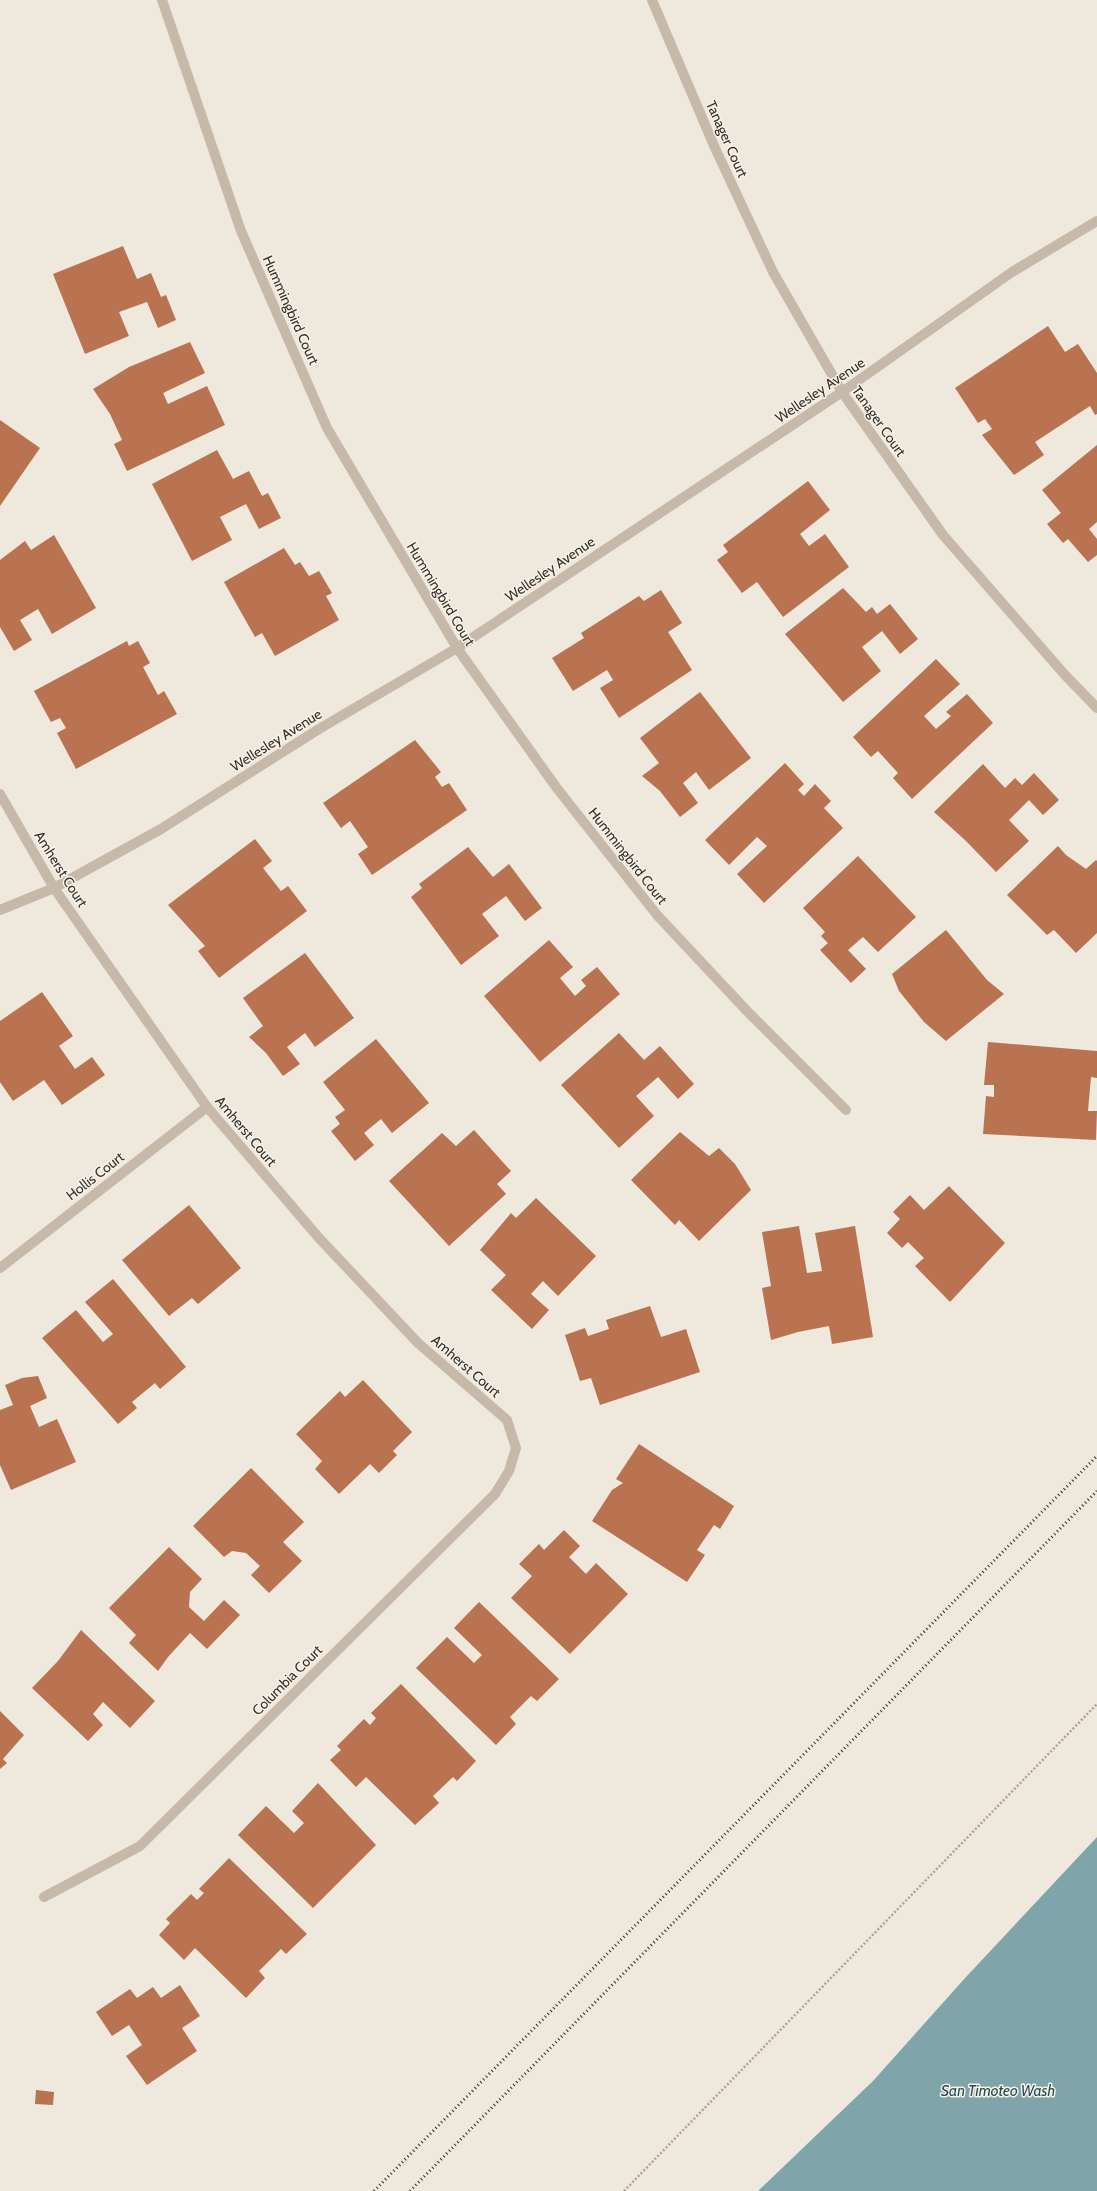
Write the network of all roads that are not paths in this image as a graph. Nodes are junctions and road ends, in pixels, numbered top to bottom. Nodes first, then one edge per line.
1 (162, 0) edge
2 (652, 0) edge
3 (1097, 220) edge
4 (842, 392) junction
5 (457, 648) junction
6 (1097, 708) edge
7 (0, 794) edge
8 (54, 888) junction
9 (0, 910) edge
10 (207, 1107) junction
11 (846, 1110) dead end
12 (0, 1268) edge
13 (516, 1448) joint
14 (44, 1896) dead end

1 - 5 street, Hummingbird Court
2 - 4 street, Tanager Court
3 - 4 street, Wellesley Avenue
4 - 5 street, Wellesley Avenue
4 - 6 street, Tanager Court
5 - 8 street, Wellesley Avenue
5 - 11 street, Hummingbird Court
7 - 8 street, Amherst Court
8 - 9 street, Wellesley Avenue
8 - 10 street, Amherst Court
10 - 12 street, Hollis Court
10 - 13 street, Amherst Court
13 - 14 street, Columbia Court

